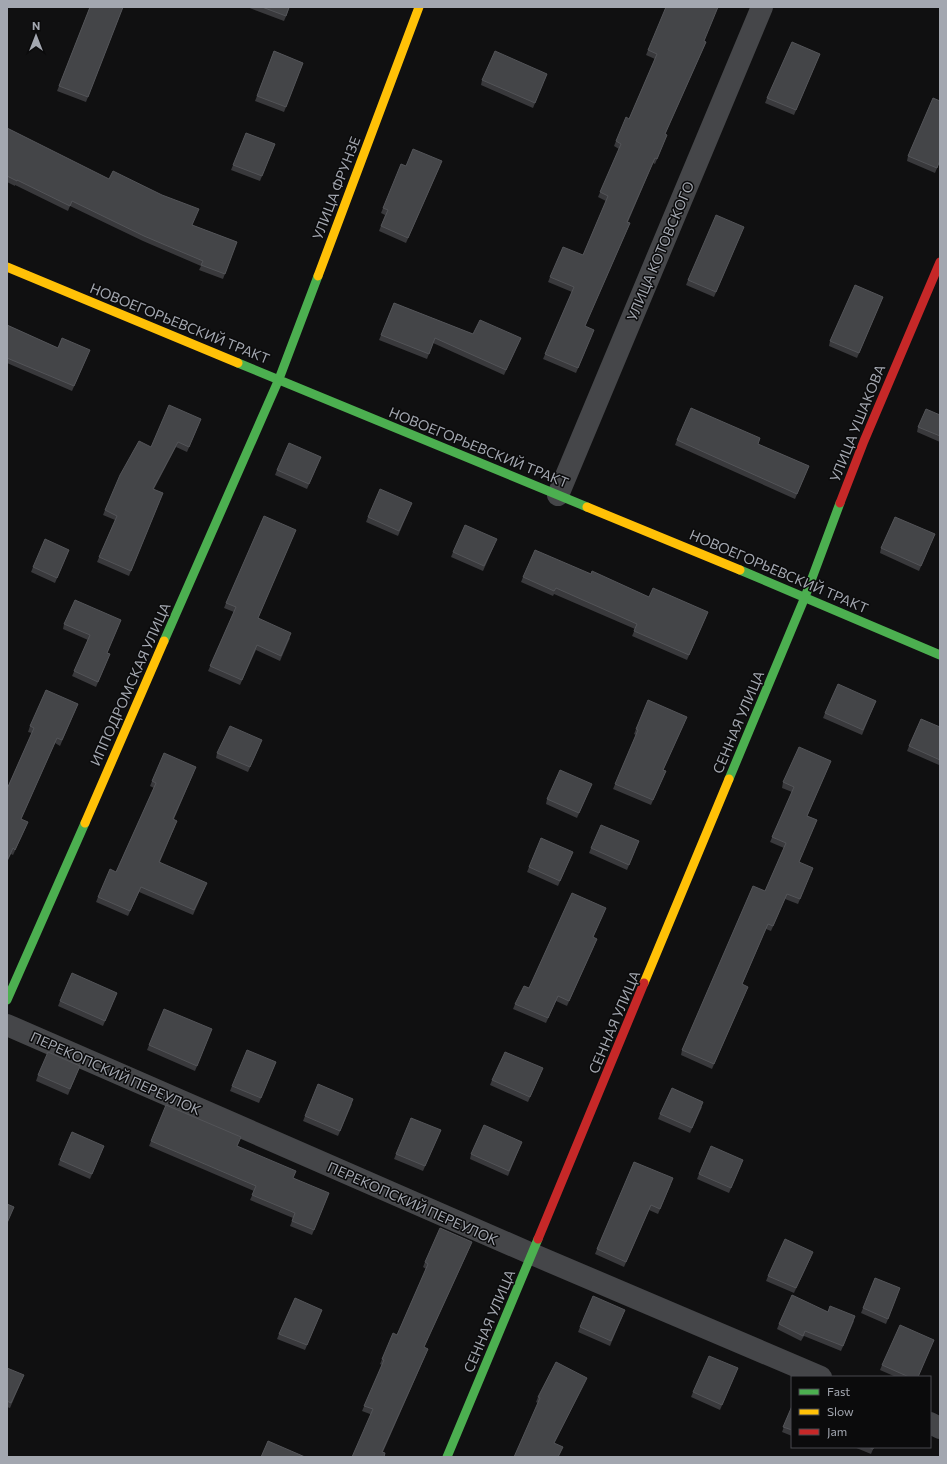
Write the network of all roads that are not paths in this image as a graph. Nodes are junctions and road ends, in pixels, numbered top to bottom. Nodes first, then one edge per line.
1 (419, 7) edge
2 (762, 7) edge
3 (940, 262) edge
4 (7, 268) edge
5 (278, 379) junction
6 (558, 495) junction
7 (805, 597) junction
8 (940, 656) edge
9 (7, 1000) edge
10 (7, 1025) edge
11 (532, 1254) junction
12 (819, 1376) edge
13 (931, 1424) edge
14 (940, 1428) edge
15 (447, 1457) edge

1 - 5 street, УЛИЦА ФРУНЗЕ
2 - 6 street, УЛИЦА КОТОВСКОГО
3 - 7 street, УЛИЦА УШАКОВА
4 - 5 street, НОВОЕГОРЬЕВСКИЙ ТРАКТ
5 - 6 street, НОВОЕГОРЬЕВСКИЙ ТРАКТ
5 - 9 street, ИППОДРОМСКАЯ УЛИЦА
6 - 7 street, НОВОЕГОРЬЕВСКИЙ ТРАКТ
7 - 8 street, НОВОЕГОРЬЕВСКИЙ ТРАКТ
7 - 11 street, СЕННАЯ УЛИЦА
10 - 11 street, ПЕРЕКОПСКИЙ ПЕРЕУЛОК
11 - 12 street, ПЕРЕКОПСКИЙ ПЕРЕУЛОК
11 - 15 street, СЕННАЯ УЛИЦА
13 - 14 street

